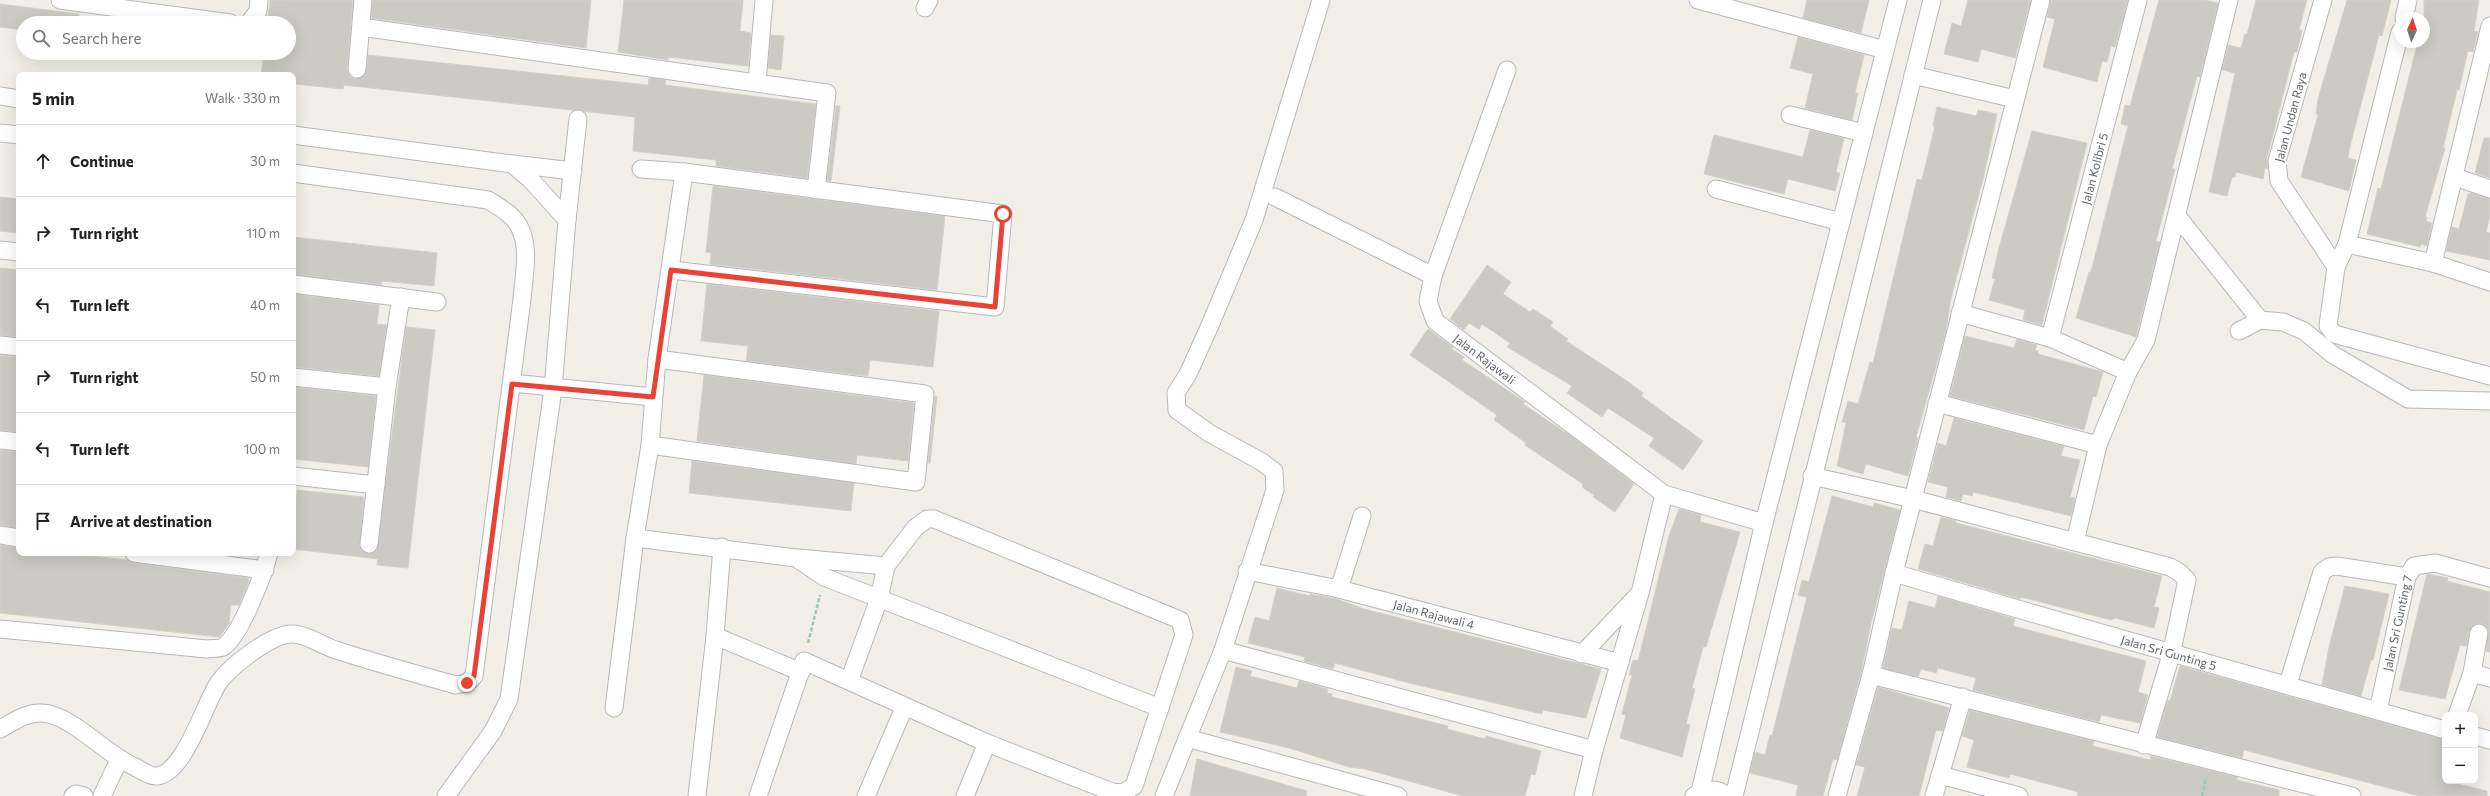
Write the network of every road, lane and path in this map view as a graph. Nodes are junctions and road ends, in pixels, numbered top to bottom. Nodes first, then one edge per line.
1 (60, 0) edge
2 (259, 0) edge
3 (363, 0) edge
4 (764, 0) edge
5 (1321, 0) edge
6 (1698, 0) edge
7 (1898, 0) edge
8 (1932, 0) edge
9 (2041, 0) edge
10 (2138, 0) edge
11 (2229, 0) edge
12 (2322, 0) edge
13 (2408, 0) edge
14 (2405, 12) edge
15 (178, 16) edge
16 (254, 16) edge
17 (2490, 26) edge
18 (360, 27) junction
19 (2396, 48) edge
20 (1885, 50) junction
21 (357, 69) dead end
22 (1507, 70) dead end
23 (1912, 75) junction
24 (757, 82) junction
25 (0, 96) edge
26 (16, 99) edge
27 (2015, 99) junction
28 (1790, 115) dead end
29 (578, 119) dead end
30 (0, 133) edge
31 (1864, 133) junction
32 (16, 135) edge
33 (296, 135) edge
34 (512, 164) junction
35 (641, 168) dead end
36 (573, 171) junction
37 (684, 172) junction
38 (296, 173) edge
39 (2455, 177) junction
40 (1716, 189) dead end
41 (816, 190) junction
42 (2490, 190) edge
43 (1275, 197) dead end
44 (2177, 216) junction
45 (567, 220) junction
46 (1841, 222) junction
47 (2346, 244) junction
48 (0, 250) edge
49 (16, 252) edge
50 (2433, 263) junction
51 (2336, 267) junction
52 (671, 270) junction
53 (1433, 276) junction
54 (2490, 282) edge
55 (296, 284) edge
56 (401, 297) junction
57 (437, 302) dead end
58 (1960, 313) junction
59 (2260, 320) junction
60 (2240, 331) dead end
61 (2050, 338) junction
62 (0, 345) edge
63 (16, 347) edge
64 (657, 359) junction
65 (2128, 372) junction
66 (2490, 376) edge
67 (296, 377) edge
68 (517, 384) junction
69 (387, 387) junction
70 (549, 388) junction
71 (653, 397) junction
72 (2490, 401) edge
73 (1937, 403) junction
74 (0, 440) edge
75 (16, 442) edge
76 (2098, 445) junction
77 (650, 446) junction
78 (296, 476) edge
79 (1812, 476) junction
80 (376, 485) junction
81 (1664, 494) junction
82 (1913, 499) junction
83 (1362, 516) dead end
84 (1764, 523) junction
85 (0, 535) edge
86 (16, 538) edge
87 (635, 538) junction
88 (2075, 542) junction
89 (369, 544) dead end
90 (722, 548) junction
91 (157, 556) edge
92 (269, 556) edge
93 (796, 558) junction
94 (886, 566) junction
95 (265, 570) junction
96 (1247, 571) junction
97 (1894, 573) junction
98 (2407, 577) junction
99 (824, 578) junction
100 (2490, 578) edge
101 (1340, 589) junction
102 (1640, 593) junction
103 (879, 599) junction
104 (0, 629) edge
105 (2479, 633) dead end
106 (715, 636) junction
107 (1223, 650) junction
108 (1582, 654) junction
109 (2171, 655) junction
110 (1620, 664) junction
111 (802, 667) junction
112 (2472, 673) junction
113 (1871, 675) junction
114 (2490, 678) edge
115 (849, 681) junction
116 (2288, 684) junction
117 (1963, 697) junction
118 (614, 708) dead end
119 (904, 708) junction
120 (1160, 708) junction
121 (2378, 711) junction
122 (2458, 712) edge
123 (0, 729) edge
124 (2442, 729) edge
125 (2478, 737) edge
126 (1187, 738) junction
127 (2490, 740) edge
128 (987, 743) junction
129 (2144, 746) junction
130 (1594, 750) junction
131 (119, 760) junction
132 (1940, 775) junction
133 (1697, 794) edge
134 (1587, 795) edge
135 (73, 796) edge
136 (84, 796) edge
137 (102, 796) edge
138 (446, 796) edge
139 (697, 796) edge
140 (758, 796) edge
141 (866, 796) edge
142 (965, 796) edge
143 (1164, 796) edge
144 (1398, 796) edge
145 (1727, 796) edge
146 (1734, 796) edge
147 (1837, 796) edge
148 (1934, 796) edge
149 (2019, 796) edge
150 (2352, 796) edge

1 - 15 street
2 - 16 street
3 - 18 street
4 - 24 street
5 - 96 street
6 - 20 street
7 - 20 street
8 - 23 street
9 - 27 street
10 - 61 street, Jalan Kolibri 5
11 - 44 street
12 - 51 street, Jalan Undan Raya
13 - 14 street
17 - 39 street
18 - 21 street
18 - 24 street
19 - 47 street
20 - 31 street
22 - 53 street, Jalan Rajawali
23 - 27 street
23 - 79 street
24 - 41 street
25 - 26 street
27 - 58 street
28 - 31 street
29 - 36 street
30 - 32 street
31 - 46 street
33 - 34 street
34 - 36 street
34 - 45 street
35 - 37 street
36 - 45 street
37 - 41 street
37 - 52 street
38 - 68 street
39 - 42 street
39 - 50 street
40 - 46 street
41 - 52 street
43 - 53 street
44 - 59 street
44 - 65 street
45 - 70 street
46 - 84 street
47 - 50 street
47 - 51 street
48 - 49 street
50 - 54 street
51 - 66 street
52 - 64 street
53 - 81 street, Jalan Rajawali
55 - 56 street
56 - 57 street
56 - 69 street
58 - 61 street
58 - 73 street
59 - 60 street
59 - 72 street
61 - 65 street
62 - 63 street
64 - 71 street
64 - 77 street
65 - 76 street
67 - 69 street
68 - 70 street
68 - 131 street
69 - 80 street
70 - 71 street
70 - 138 street
71 - 77 street
73 - 76 street
73 - 82 street
74 - 75 street
76 - 88 street
77 - 87 street
78 - 80 street
79 - 82 street
79 - 146 street
80 - 89 street
81 - 84 street, Jalan Rajawali
81 - 102 street
82 - 88 street
82 - 97 street
83 - 101 street
84 - 133 street
85 - 86 street
87 - 90 street
87 - 118 street
88 - 109 street
90 - 93 street
90 - 106 street
91 - 95 street
92 - 95 street
93 - 94 street
93 - 99 street
94 - 103 street
94 - 120 street
95 - 104 street
96 - 101 street, Jalan Rajawali 4
96 - 107 street
97 - 109 street, Jalan Sri Gunting 5
97 - 113 street
98 - 100 street, Jalan Sri Gunting 7
98 - 116 street
98 - 121 street, Jalan Sri Gunting 7
99 - 103 street
99 - 111 path
101 - 108 street, Jalan Rajawali 4
102 - 108 street
102 - 110 street
103 - 115 street
103 - 120 street
105 - 112 street
106 - 111 street
106 - 139 street
107 - 126 street
107 - 130 street
108 - 110 street, Jalan Rajawali 4
109 - 116 street, Jalan Sri Gunting 5
109 - 129 street
110 - 130 street
111 - 115 street
111 - 140 street
112 - 114 street
112 - 122 street
113 - 117 street
113 - 147 street
115 - 119 street
116 - 121 street, Jalan Sri Gunting 5
117 - 129 street
117 - 132 street
119 - 128 street
119 - 141 street
120 - 128 street
121 - 124 street, Jalan Sri Gunting 5
123 - 131 street
125 - 127 street
126 - 143 street
126 - 144 street
128 - 142 street
129 - 150 street
130 - 134 street
131 - 137 street
132 - 148 street
132 - 149 street
133 - 145 street
135 - 136 street

